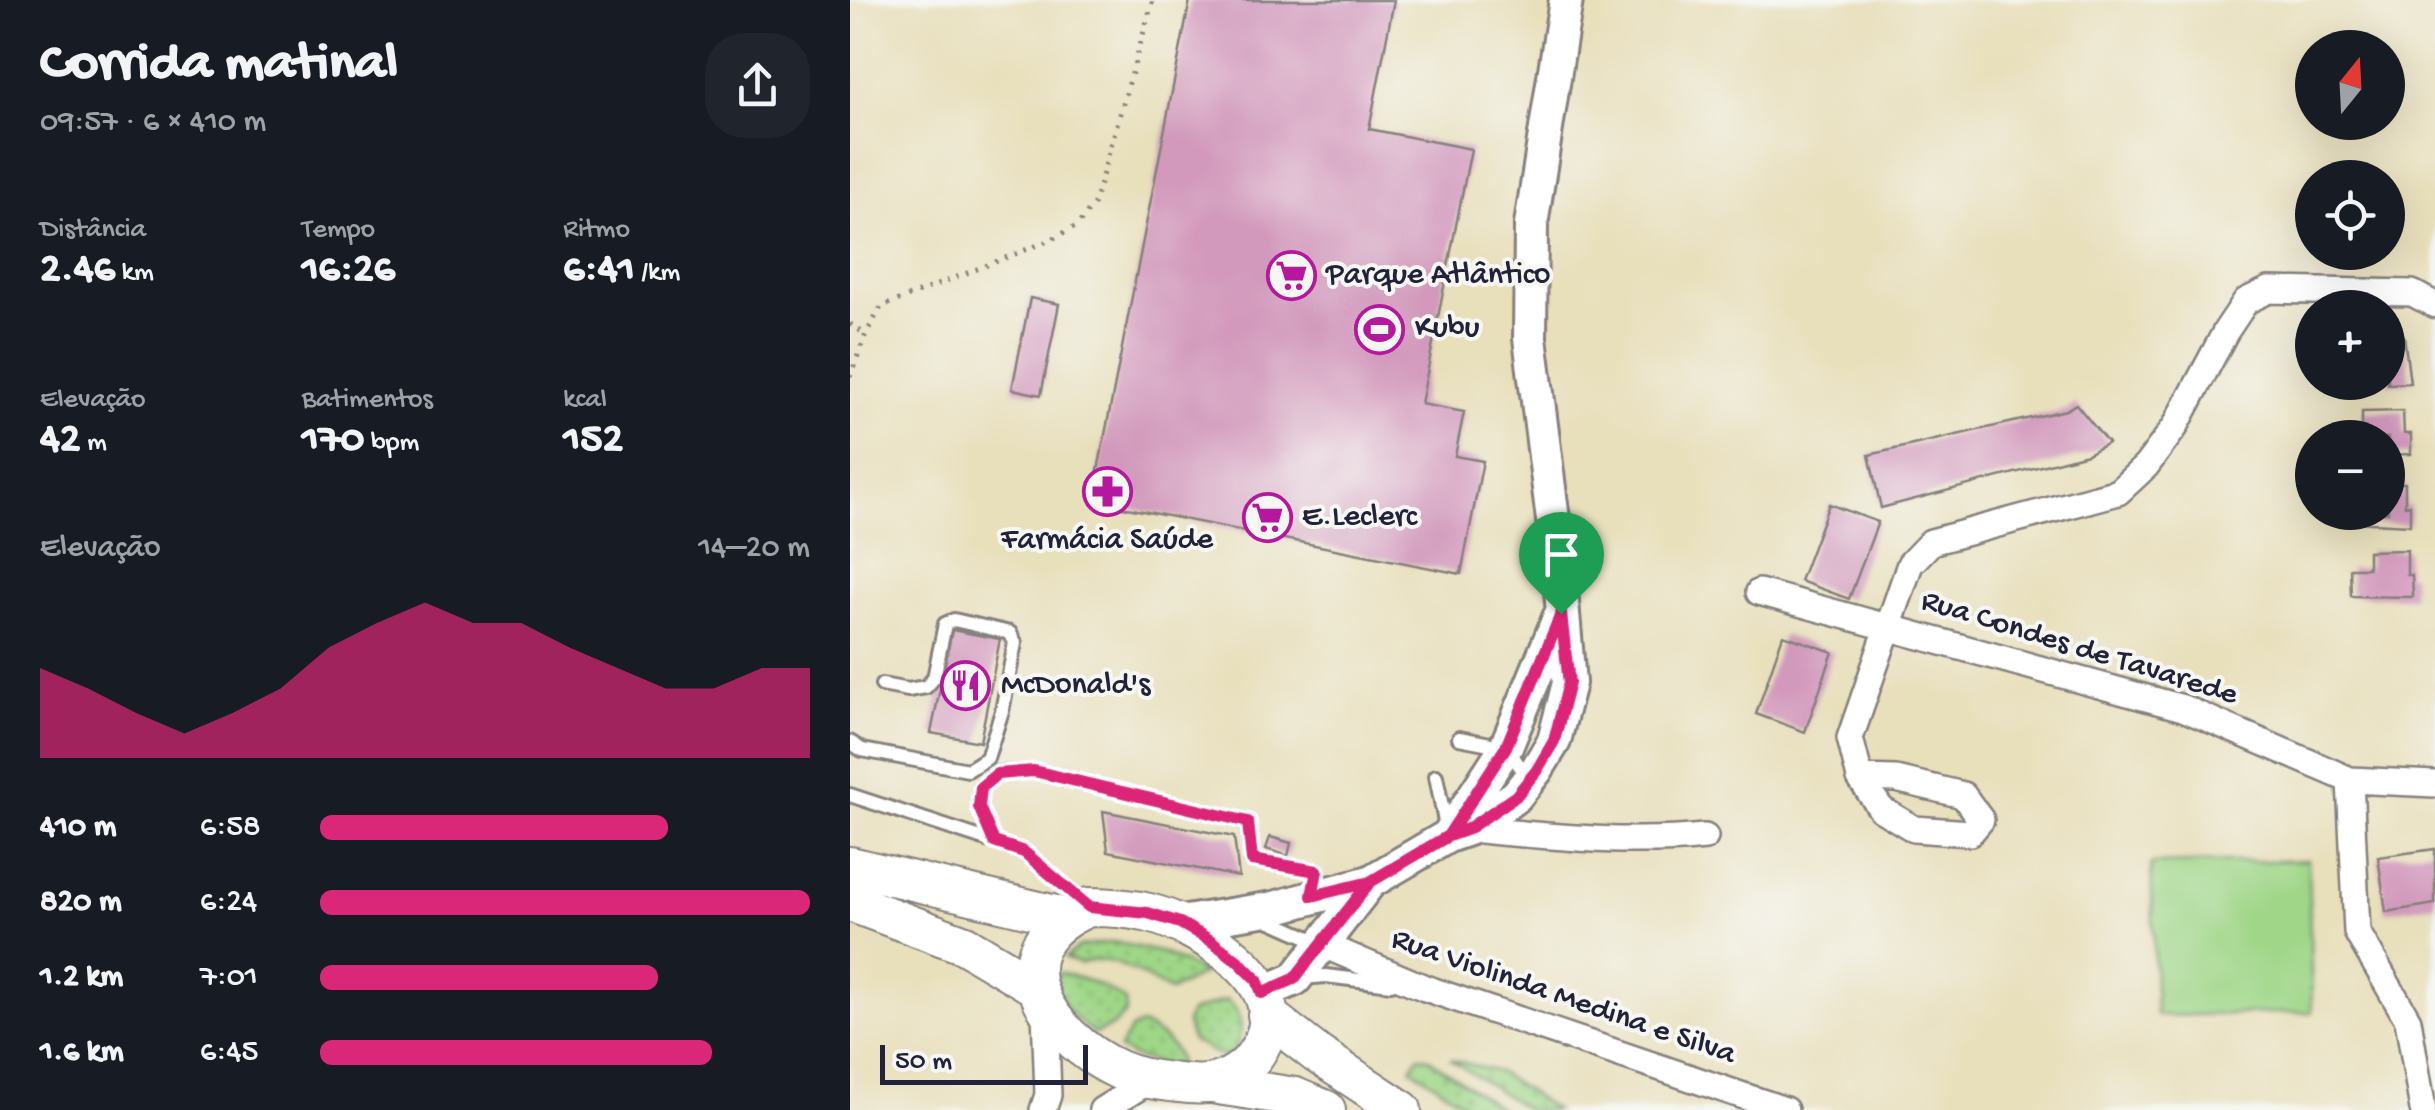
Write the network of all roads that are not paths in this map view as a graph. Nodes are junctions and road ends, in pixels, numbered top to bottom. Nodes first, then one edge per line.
1 (1566, 0) edge
2 (2435, 305) edge
3 (1759, 592) dead end
4 (1561, 614) junction
5 (1888, 625) junction
6 (882, 685) dead end
7 (1459, 738) dead end
8 (850, 742) edge
9 (1506, 747) junction
10 (1436, 776) dead end
11 (1860, 778) dead end
12 (1530, 779) junction
13 (2350, 780) junction
14 (2435, 784) edge
15 (850, 794) edge
16 (1458, 832) junction
17 (1705, 836) dead end
18 (994, 842) junction
19 (850, 866) edge
20 (1370, 882) junction
21 (1312, 896) junction
22 (850, 902) edge
23 (1076, 912) junction
24 (1245, 912) junction
25 (1180, 923) junction
26 (1321, 944) junction
27 (1425, 988) junction
28 (1274, 996) junction
29 (1039, 998) junction
30 (2426, 1069) edge
31 (1152, 1080) junction
32 (1212, 1084) junction
33 (1043, 1110) edge
34 (1102, 1110) edge
35 (1326, 1110) edge
36 (1402, 1110) edge
37 (1785, 1110) edge
38 (2423, 1110) edge

1 - 4 street
2 - 5 street
3 - 5 street, Rua Condes de Tavarede
4 - 9 street
4 - 12 street
5 - 11 street
5 - 13 street, Rua Condes de Tavarede
6 - 8 lane
7 - 9 lane
9 - 12 lane
9 - 16 street
10 - 16 lane
12 - 16 street
13 - 14 street, Rua Condes de Tavarede
13 - 30 street
15 - 18 lane
16 - 17 street
16 - 20 street
18 - 21 lane
18 - 23 lane
19 - 23 main road
20 - 21 street
20 - 26 street
21 - 24 street
22 - 29 main road
23 - 25 main road
23 - 29 main road
24 - 25 street
24 - 26 lane
25 - 28 main road
26 - 27 street, Rua Violinda Medina e Silva
26 - 28 street
27 - 28 lane
27 - 37 street, Rua Violinda Medina e Silva
28 - 32 main road
28 - 36 main road
29 - 31 main road
29 - 33 street
30 - 38 street
31 - 32 main road
31 - 34 street
32 - 35 main road

